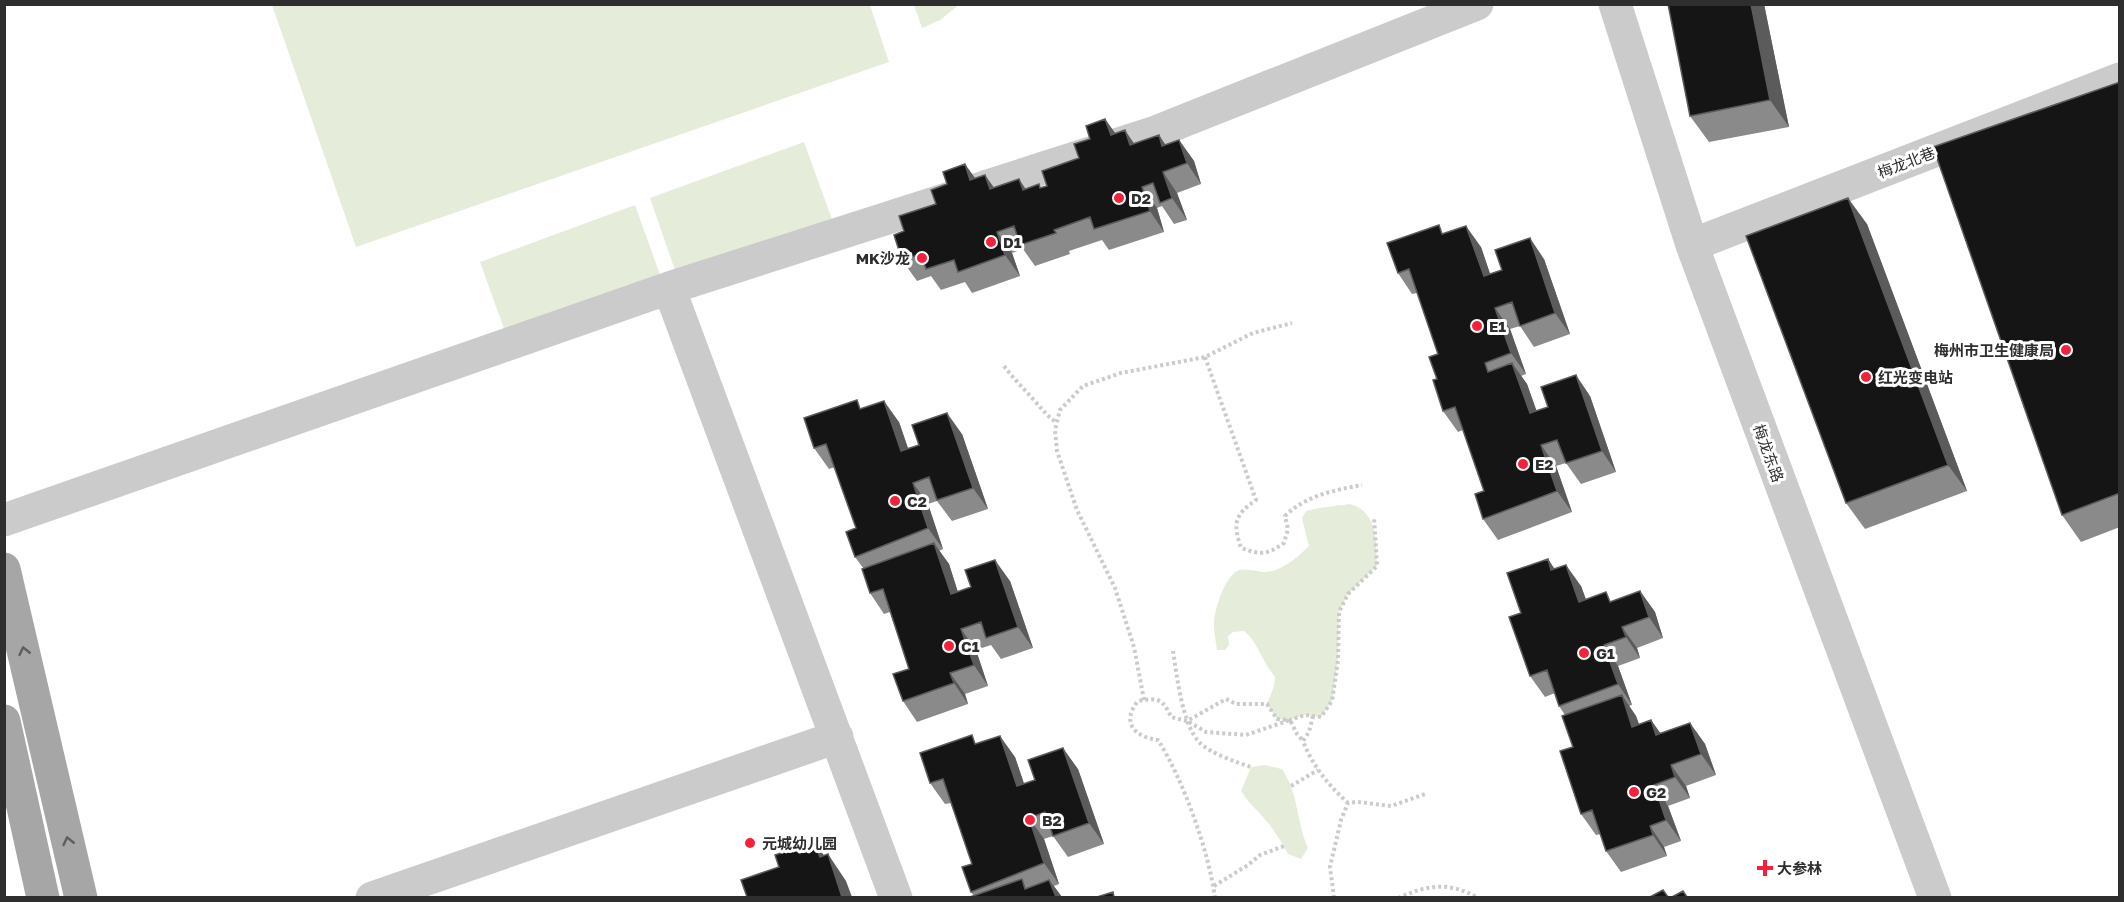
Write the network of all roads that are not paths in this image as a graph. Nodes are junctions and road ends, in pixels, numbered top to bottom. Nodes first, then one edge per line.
1 (1477, 4) edge
2 (1615, 4) edge
3 (2120, 79) edge
4 (1692, 245) junction
5 (669, 288) junction
6 (4, 520) edge
7 (4, 569) edge
8 (4, 721) edge
9 (837, 737) junction
10 (43, 897) edge
11 (81, 897) edge
12 (372, 897) edge
13 (896, 897) edge
14 (1935, 897) edge

1 - 5 street
2 - 4 street, 梅龙东路
3 - 4 street, 梅龙北巷
4 - 14 street, 梅龙东路
5 - 6 street
5 - 9 street
11 -> 7 main road
8 - 10 main road
9 - 12 street
9 - 13 street

